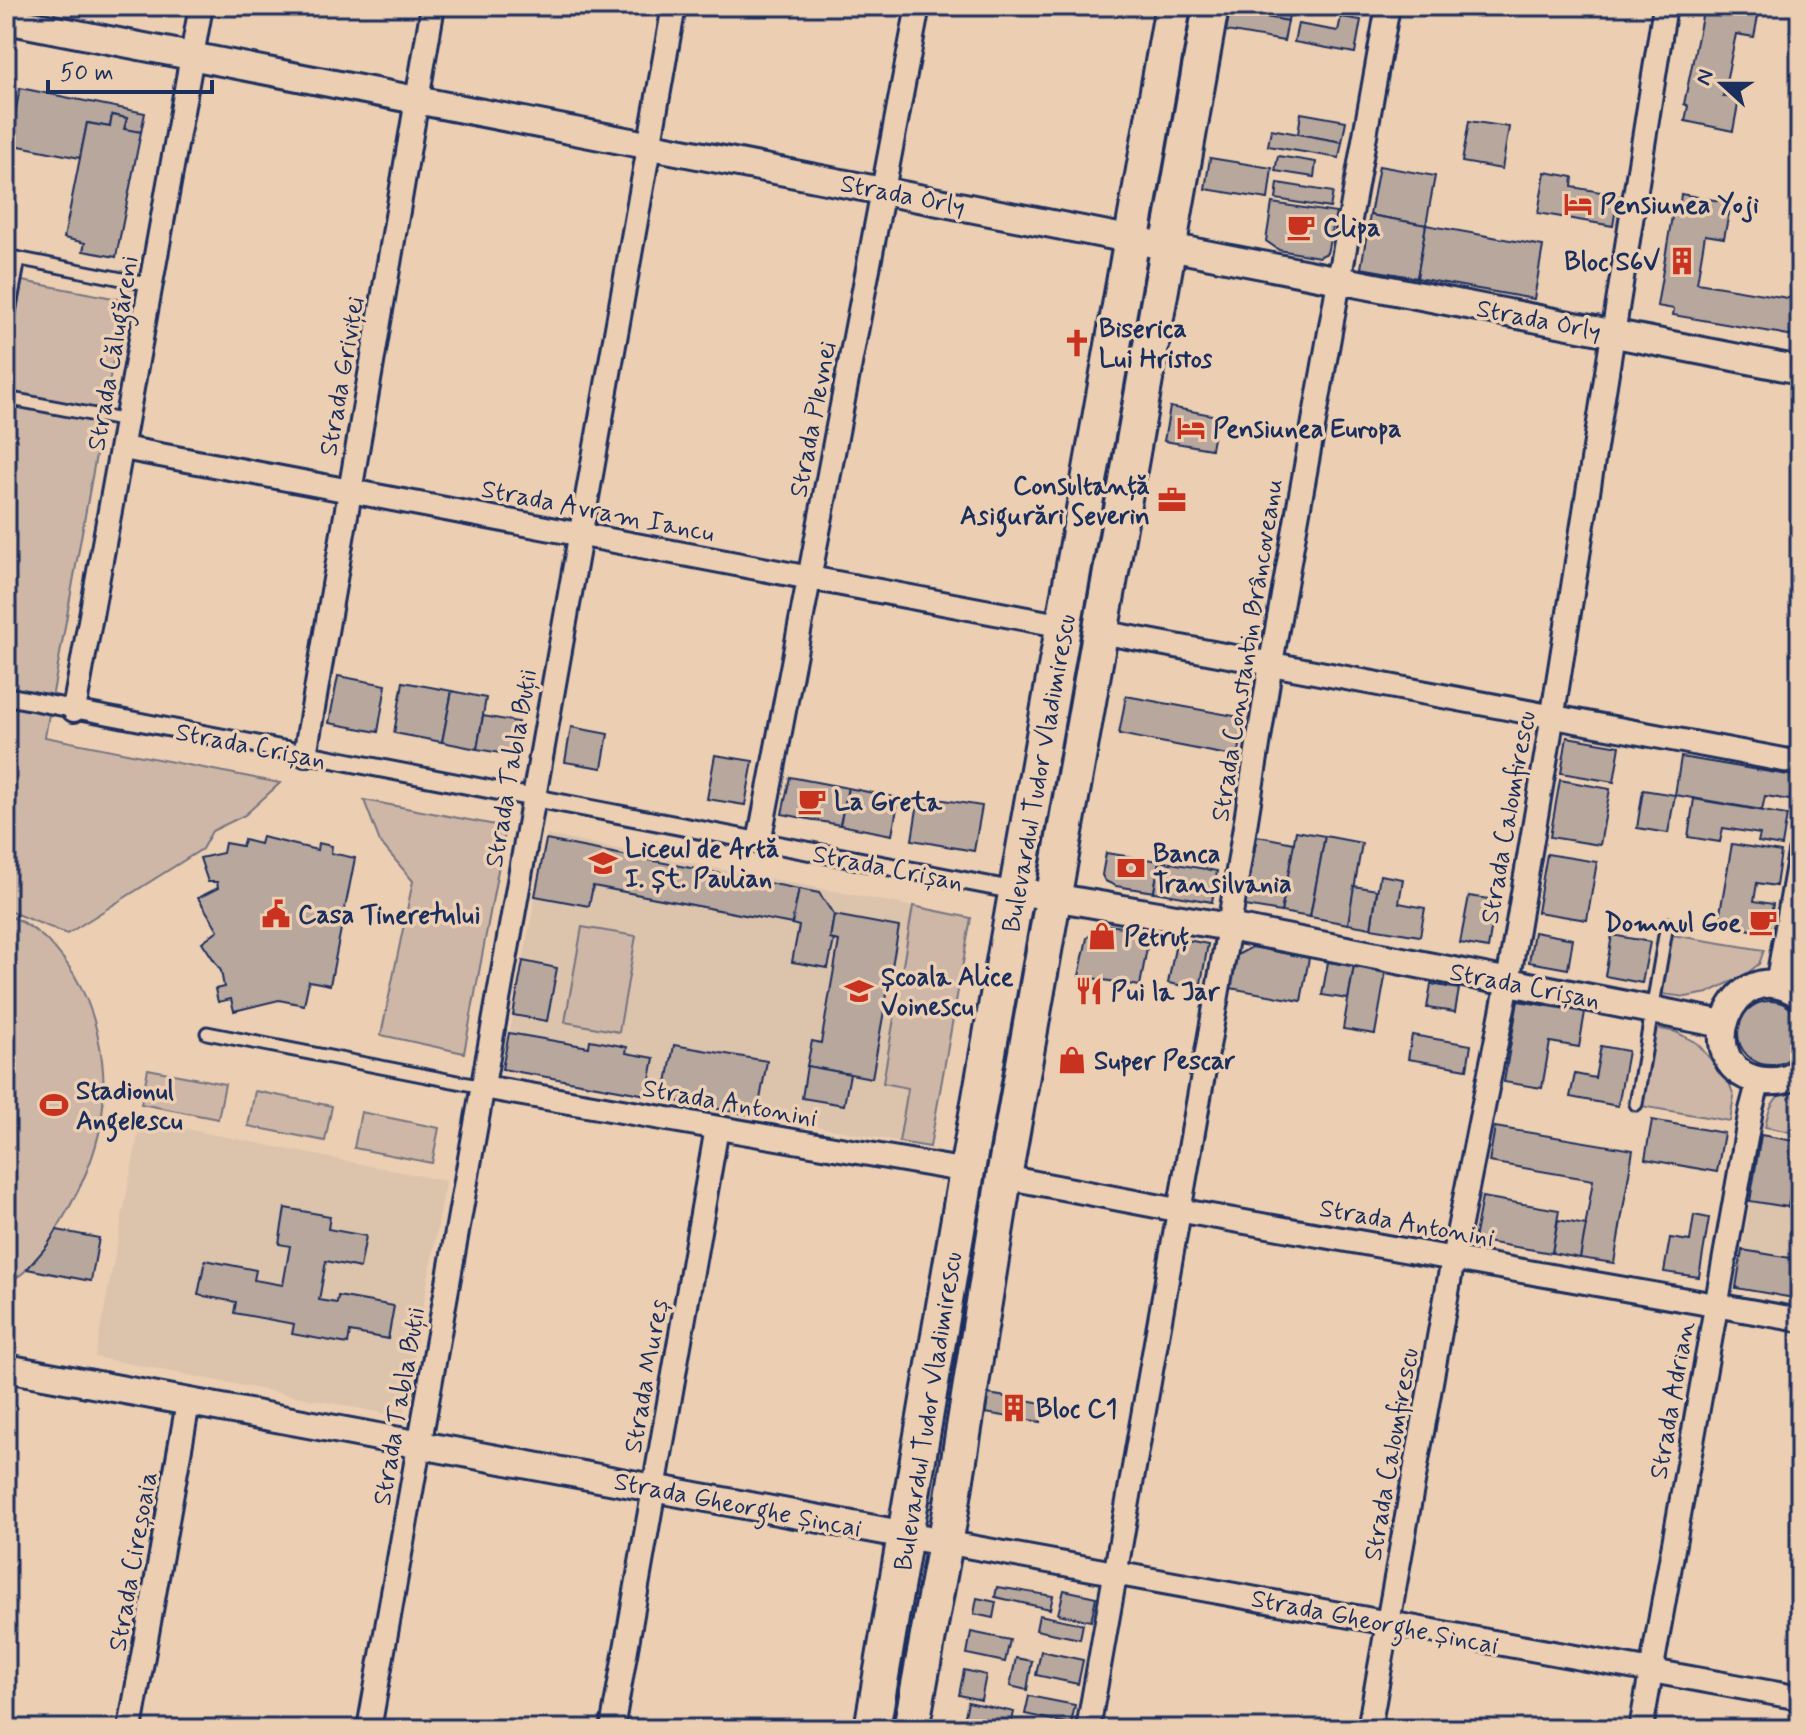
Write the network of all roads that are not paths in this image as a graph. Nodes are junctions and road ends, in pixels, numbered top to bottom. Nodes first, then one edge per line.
1 (201, 6) edge
2 (433, 6) edge
3 (674, 6) edge
4 (918, 6) edge
5 (1173, 6) edge
6 (1211, 6) edge
7 (1388, 6) edge
8 (1665, 6) edge
9 (6, 20) edge
10 (192, 57) junction
11 (417, 100) junction
12 (649, 144) junction
13 (883, 191) junction
14 (1133, 239) junction
15 (1170, 245) junction
16 (6, 256) edge
17 (19, 259) junction
18 (1338, 280) junction
19 (152, 285) junction
20 (6, 328) edge
21 (1611, 334) junction
22 (1800, 370) edge
23 (6, 398) edge
24 (128, 421) junction
25 (123, 448) junction
26 (350, 491) junction
27 (580, 536) junction
28 (810, 577) junction
29 (1064, 626) junction
30 (1101, 632) junction
31 (1271, 663) junction
32 (6, 696) edge
33 (74, 710) junction
34 (1553, 715) junction
35 (305, 755) junction
36 (1800, 763) edge
37 (533, 799) junction
38 (759, 842) junction
39 (1800, 853) edge
40 (1017, 891) junction
41 (1054, 897) junction
42 (1667, 924) dead end
43 (1229, 927) junction
44 (1508, 982) junction
45 (1788, 990) edge
46 (1652, 1010) junction
47 (1723, 1024) junction
48 (207, 1033) dead end
49 (1800, 1071) edge
50 (1759, 1080) junction
51 (483, 1087) junction
52 (1636, 1104) dead end
53 (717, 1128) junction
54 (967, 1171) junction
55 (1004, 1177) junction
56 (1177, 1210) junction
57 (1453, 1259) junction
58 (1716, 1305) junction
59 (1800, 1320) edge
60 (6, 1368) edge
61 (188, 1403) junction
62 (420, 1445) junction
63 (654, 1487) junction
64 (906, 1535) junction
65 (944, 1542) junction
66 (1115, 1573) junction
67 (1388, 1624) junction
68 (1652, 1673) junction
69 (1800, 1698) edge
70 (130, 1729) edge
71 (369, 1729) edge
72 (612, 1729) edge
73 (872, 1729) edge
74 (911, 1729) edge
75 (1088, 1729) edge
76 (1369, 1729) edge
77 (1641, 1729) edge

1 - 10 street, Strada Călugăreni
2 - 11 street, Strada Griviței
3 - 12 street, Strada Tabla Buții
4 - 13 street, Strada Plevnei
5 - 14 main road, Bulevardul Tudor Vladimirescu
6 - 15 main road, Bulevardul Tudor Vladimirescu
7 - 18 street, Strada Constantin Brâncoveanu
8 - 21 street, Strada Calomfirescu
9 - 10 street, Strada Orly
10 - 11 street, Strada Orly
10 - 19 street, Strada Călugăreni
11 - 12 street, Strada Orly
11 - 26 street, Strada Griviței
12 - 13 street, Strada Orly
12 - 27 street, Strada Tabla Buții
13 - 14 street, Strada Orly
13 - 28 street, Strada Plevnei
14 - 15 street, Strada Orly
14 - 29 main road, Bulevardul Tudor Vladimirescu
15 - 18 street, Strada Orly
15 - 30 main road, Bulevardul Tudor Vladimirescu
16 - 17 lane
17 - 19 lane
17 - 20 lane
18 - 21 street, Strada Orly
18 - 31 street, Strada Constantin Brâncoveanu
19 - 24 street, Strada Călugăreni
21 - 22 street, Strada Orly
21 - 34 street, Strada Calomfirescu
23 - 24 lane
24 - 25 street, Strada Călugăreni
25 - 26 street, Strada Avram Iancu
25 - 33 street, Strada Călugăreni
26 - 27 street, Strada Avram Iancu
26 - 35 street, Strada Griviței
27 - 28 street, Strada Avram Iancu
27 - 37 street, Strada Tabla Buții
28 - 29 street, Strada Avram Iancu
28 - 38 street, Strada Plevnei
29 - 40 main road, Bulevardul Tudor Vladimirescu
30 - 31 street
30 - 41 main road, Bulevardul Tudor Vladimirescu
31 - 34 street
31 - 43 street, Strada Constantin Brâncoveanu
32 - 33 street, Strada Crișan
33 - 35 street, Strada Crișan
34 - 36 street
34 - 44 street, Strada Calomfirescu
35 - 37 street, Strada Crișan
37 - 38 street, Strada Crișan
37 - 51 street, Strada Tabla Buții
38 - 40 street, Strada Crișan
39 - 45 street
40 - 41 street, Strada Crișan
40 - 54 main road, Bulevardul Tudor Vladimirescu
41 - 43 street, Strada Crișan
41 - 55 main road, Bulevardul Tudor Vladimirescu
42 - 46 lane
43 - 44 street, Strada Crișan
43 - 56 street, Strada Constantin Brâncoveanu
44 - 46 street, Strada Crișan
44 - 57 street, Strada Calomfirescu
45 - 47 street
46 - 47 street, Strada Crișan
46 - 52 lane
47 - 50 street
48 - 51 lane
49 - 50 street
50 - 58 street, Strada Adrian
51 - 53 street, Strada Antonini
51 - 62 street, Strada Tabla Buții
53 - 54 street, Strada Antonini
53 - 63 street, Strada Mureș
54 - 64 main road, Bulevardul Tudor Vladimirescu
55 - 56 street, Strada Antonini
55 - 65 main road, Bulevardul Tudor Vladimirescu
56 - 57 street, Strada Antonini
56 - 66 street, Strada Constantin Brâncoveanu
57 - 58 street, Strada Antonini
57 - 67 street, Strada Calomfirescu
58 - 59 street, Strada Antonini
58 - 68 street, Strada Adrian
60 - 61 street, Strada Gheorghe Șincai
61 - 62 street, Strada Gheorghe Șincai
61 - 70 street, Strada Cireșoaia
62 - 63 street, Strada Gheorghe Șincai
62 - 71 street, Strada Tabla Buții
63 - 64 street, Strada Gheorghe Șincai
63 - 72 street, Strada Mureș
64 - 65 street, Strada Gheorghe Șincai
64 - 73 main road, Bulevardul Tudor Vladimirescu
65 - 66 street, Strada Gheorghe Șincai
65 - 74 main road, Bulevardul Tudor Vladimirescu
66 - 67 street, Strada Gheorghe Șincai
66 - 75 street, Strada Constantin Brâncoveanu
67 - 68 street, Strada Gheorghe Șincai
67 - 76 street, Strada Calomfirescu
68 - 69 street, Strada Gheorghe Șincai
68 - 77 street, Strada Adrian

